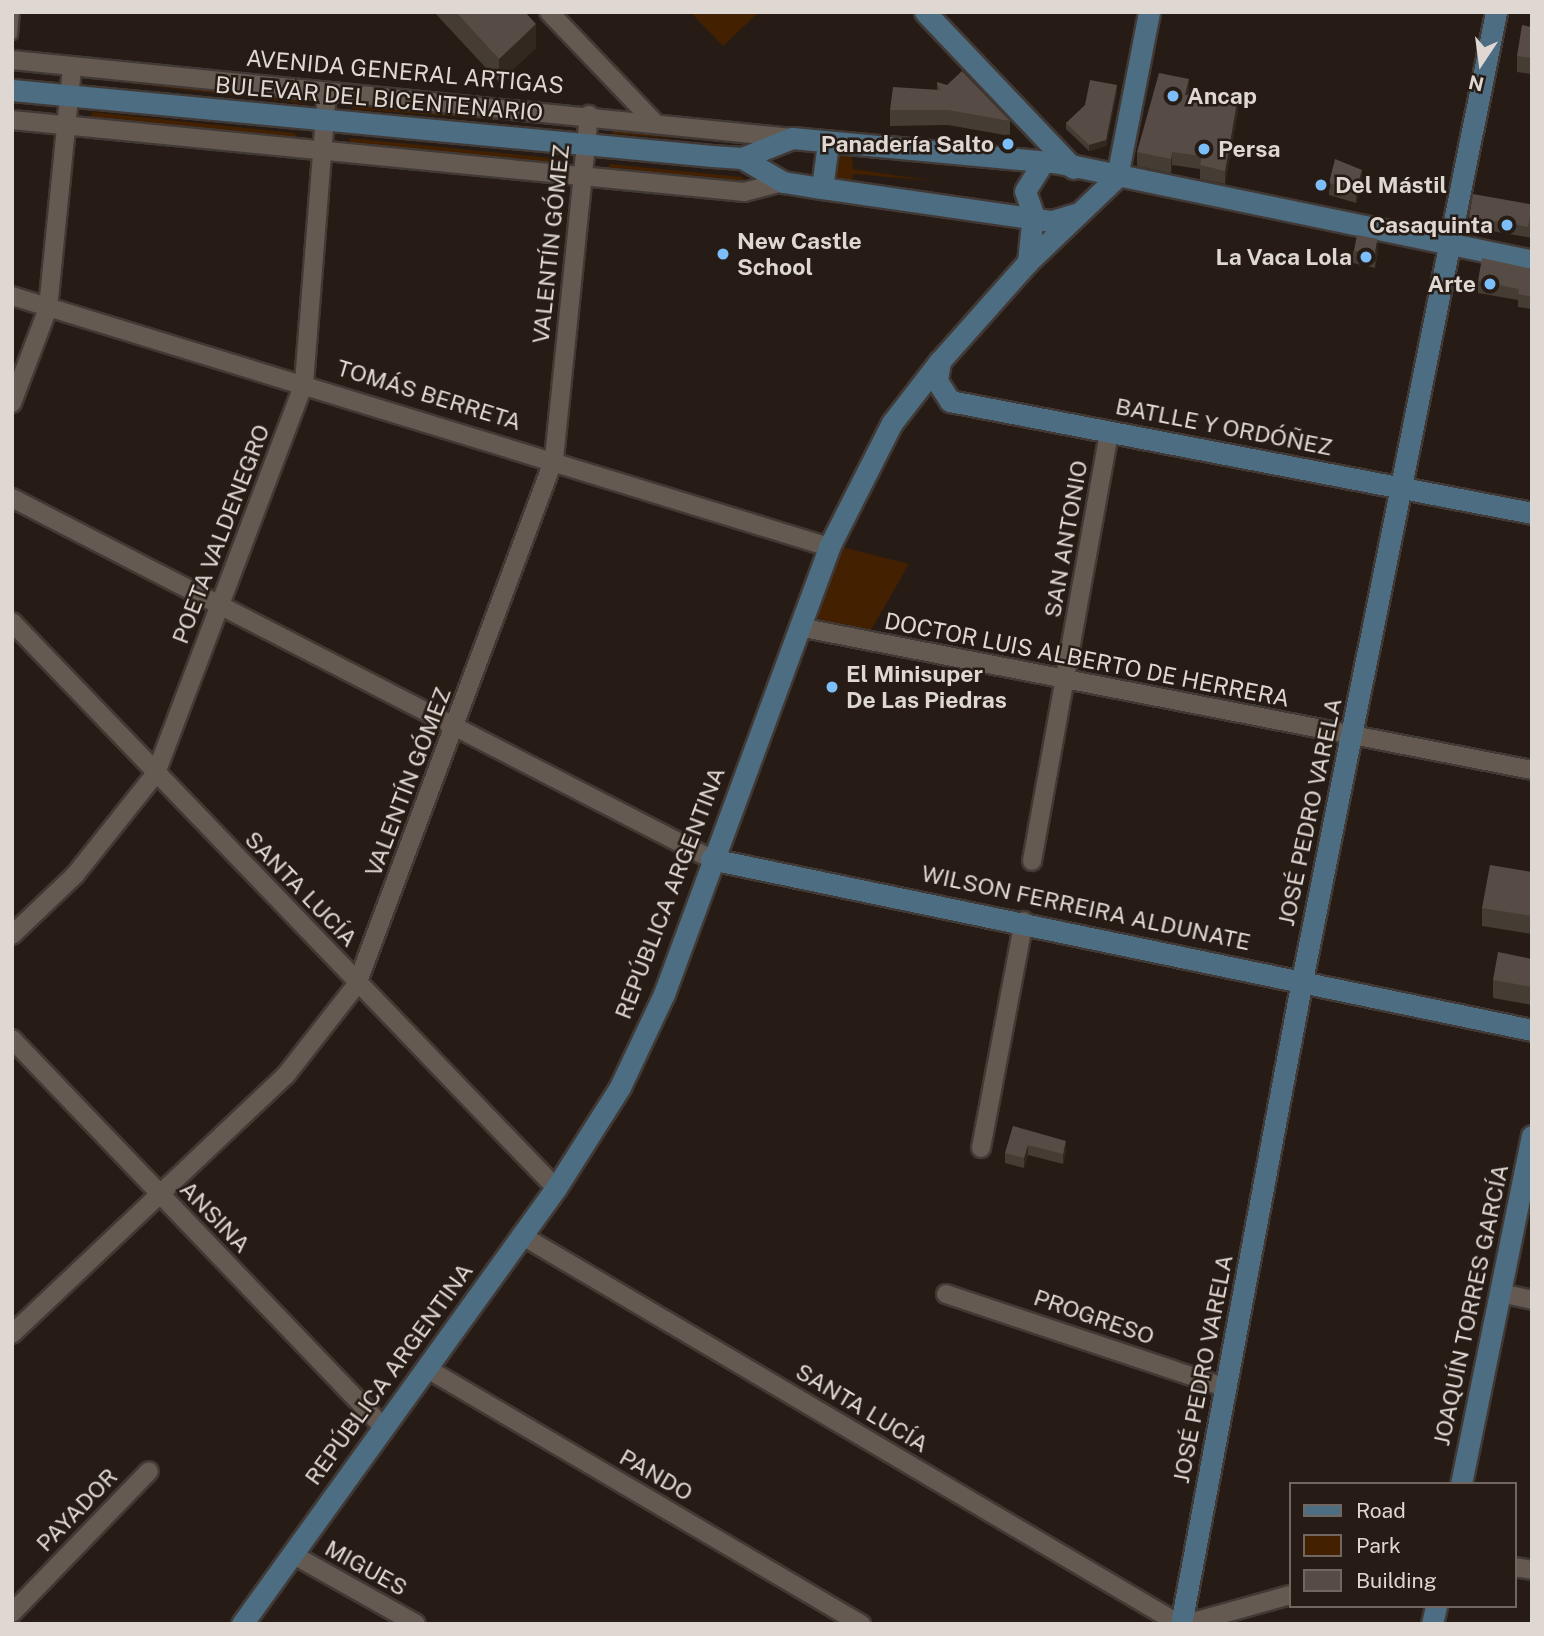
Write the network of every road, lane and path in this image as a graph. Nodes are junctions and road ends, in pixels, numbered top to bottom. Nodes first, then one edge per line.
1 (14, 12) edge
2 (548, 12) edge
3 (925, 12) edge
4 (1149, 12) edge
5 (1496, 12) edge
6 (12, 34) edge
7 (12, 60) edge
8 (72, 67) junction
9 (12, 90) edge
10 (327, 92) junction
11 (69, 96) junction
12 (589, 115) junction
13 (12, 120) edge
14 (325, 121) junction
15 (654, 122) junction
16 (1032, 122) junction
17 (66, 125) junction
18 (792, 138) junction
19 (828, 143) junction
20 (585, 144) junction
21 (323, 149) junction
22 (742, 158) junction
23 (1041, 165) junction
24 (1073, 167) junction
25 (582, 177) junction
26 (1117, 177) junction
27 (783, 182) junction
28 (822, 188) junction
29 (1080, 209) junction
30 (1033, 214) junction
31 (1449, 244) junction
32 (1532, 261) edge
33 (1028, 262) junction
34 (12, 296) edge
35 (48, 307) junction
36 (940, 362) junction
37 (304, 383) junction
38 (950, 401) junction
39 (12, 403) edge
40 (907, 404) junction
41 (1109, 432) junction
42 (554, 459) junction
43 (1402, 489) junction
44 (12, 498) edge
45 (1532, 513) edge
46 (829, 547) junction
47 (220, 607) junction
48 (12, 622) edge
49 (799, 627) junction
50 (1065, 682) junction
51 (454, 730) junction
52 (1354, 736) junction
53 (1532, 770) edge
54 (156, 773) junction
55 (711, 859) junction
56 (1032, 861) dead end
57 (1024, 921) junction
58 (12, 935) edge
59 (1302, 980) junction
60 (357, 984) junction
61 (1532, 1030) edge
62 (12, 1038) edge
63 (1532, 1136) edge
64 (981, 1148) dead end
65 (556, 1188) junction
66 (158, 1194) junction
67 (521, 1235) junction
68 (1500, 1293) junction
69 (946, 1294) dead end
70 (1532, 1300) edge
71 (12, 1334) edge
72 (426, 1368) junction
73 (1227, 1388) junction
74 (384, 1428) junction
75 (149, 1471) dead end
76 (1461, 1482) edge
77 (292, 1554) junction
78 (1288, 1596) edge
79 (12, 1613) edge
80 (242, 1624) edge
81 (416, 1624) edge
82 (861, 1624) edge
83 (1182, 1624) edge

1 - 6 lane
2 - 15 street
3 - 16 street
4 - 26 street
5 - 31 street, JOSÉ PEDRO VARELA
7 - 8 street, AVENIDA GENERAL ARTIGAS
8 - 10 street, AVENIDA GENERAL ARTIGAS
8 - 11 street
9 - 11 street, BULEVAR DEL BICENTENARIO
10 - 12 street, AVENIDA GENERAL ARTIGAS
10 - 14 street, POETA VALDENEGRO
11 - 14 street, BULEVAR DEL BICENTENARIO
11 - 17 street
12 - 15 street, AVENIDA GENERAL ARTIGAS
12 - 20 street, VALENTÍN GÓMEZ
13 - 17 street
14 - 20 street, BULEVAR DEL BICENTENARIO
14 - 21 street, POETA VALDENEGRO
15 - 18 street, AVENIDA GENERAL ARTIGAS
16 - 23 street
16 - 24 street
17 - 21 street
17 - 35 street
18 - 19 street, BULEVAR DEL BICENTENARIO
18 - 22 street, BULEVAR DEL BICENTENARIO
19 - 23 street, BULEVAR DEL BICENTENARIO
19 - 28 street
20 - 22 street, BULEVAR DEL BICENTENARIO
20 - 25 street, VALENTÍN GÓMEZ
21 - 25 street
21 - 37 street, POETA VALDENEGRO
22 - 27 street, BULEVAR DEL BICENTENARIO
23 - 24 street, BULEVAR DEL BICENTENARIO
23 - 30 street
24 - 26 street
24 - 29 street
25 - 27 street
25 - 42 street, VALENTÍN GÓMEZ
26 - 29 street, REPÚBLICA ARGENTINA
26 - 31 street
27 - 28 street, BULEVAR DEL BICENTENARIO
28 - 30 street, BULEVAR DEL BICENTENARIO
29 - 30 street, BULEVAR DEL BICENTENARIO
29 - 33 street, REPÚBLICA ARGENTINA
30 - 33 street
31 - 32 street
31 - 43 street, JOSÉ PEDRO VARELA
33 - 36 street, REPÚBLICA ARGENTINA
34 - 35 street, TOMÁS BERRETA
35 - 37 street, TOMÁS BERRETA
35 - 39 street
36 - 38 street
36 - 40 street, REPÚBLICA ARGENTINA
37 - 42 street, TOMÁS BERRETA
37 - 47 street, POETA VALDENEGRO
38 - 40 street, BATLLE Y ORDÓÑEZ
38 - 41 street, BATLLE Y ORDÓÑEZ
40 - 46 street, REPÚBLICA ARGENTINA
41 - 43 street, BATLLE Y ORDÓÑEZ
41 - 50 street, SAN ANTONIO
42 - 46 street, TOMÁS BERRETA
42 - 51 street, VALENTÍN GÓMEZ
43 - 45 street, BATLLE Y ORDÓÑEZ
43 - 52 street, JOSÉ PEDRO VARELA
44 - 47 street
46 - 49 street, REPÚBLICA ARGENTINA
47 - 51 street
47 - 54 street, POETA VALDENEGRO
48 - 54 street, SANTA LUCÍA
49 - 50 street, DOCTOR LUIS ALBERTO DE HERRERA
49 - 55 street, REPÚBLICA ARGENTINA
50 - 52 street, DOCTOR LUIS ALBERTO DE HERRERA
50 - 56 street, SAN ANTONIO
51 - 55 street
51 - 60 street, VALENTÍN GÓMEZ
52 - 53 street, DOCTOR LUIS ALBERTO DE HERRERA
52 - 59 street, JOSÉ PEDRO VARELA
54 - 58 street, POETA VALDENEGRO
54 - 60 street, SANTA LUCÍA
55 - 57 street, WILSON FERREIRA ALDUNATE
55 - 65 street, REPÚBLICA ARGENTINA
57 - 59 street, WILSON FERREIRA ALDUNATE
57 - 64 street
59 - 61 street, WILSON FERREIRA ALDUNATE
59 - 73 street, JOSÉ PEDRO VARELA
60 - 65 street, SANTA LUCÍA
60 - 66 street, VALENTÍN GÓMEZ
62 - 66 street, ANSINA
63 - 68 street, JOAQUÍN TORRES GARCÍA
65 - 67 street, REPÚBLICA ARGENTINA
66 - 71 street, VALENTÍN GÓMEZ
66 - 74 street, ANSINA
67 - 72 street, REPÚBLICA ARGENTINA
67 - 83 street, SANTA LUCÍA
68 - 70 street
68 - 76 street, JOAQUÍN TORRES GARCÍA
69 - 73 street, PROGRESO
72 - 74 street, REPÚBLICA ARGENTINA
72 - 82 street, PANDO
73 - 83 street, JOSÉ PEDRO VARELA
74 - 77 street, REPÚBLICA ARGENTINA
75 - 79 street, PAYADOR
77 - 80 street, REPÚBLICA ARGENTINA
77 - 81 street, MIGUES
78 - 83 street

